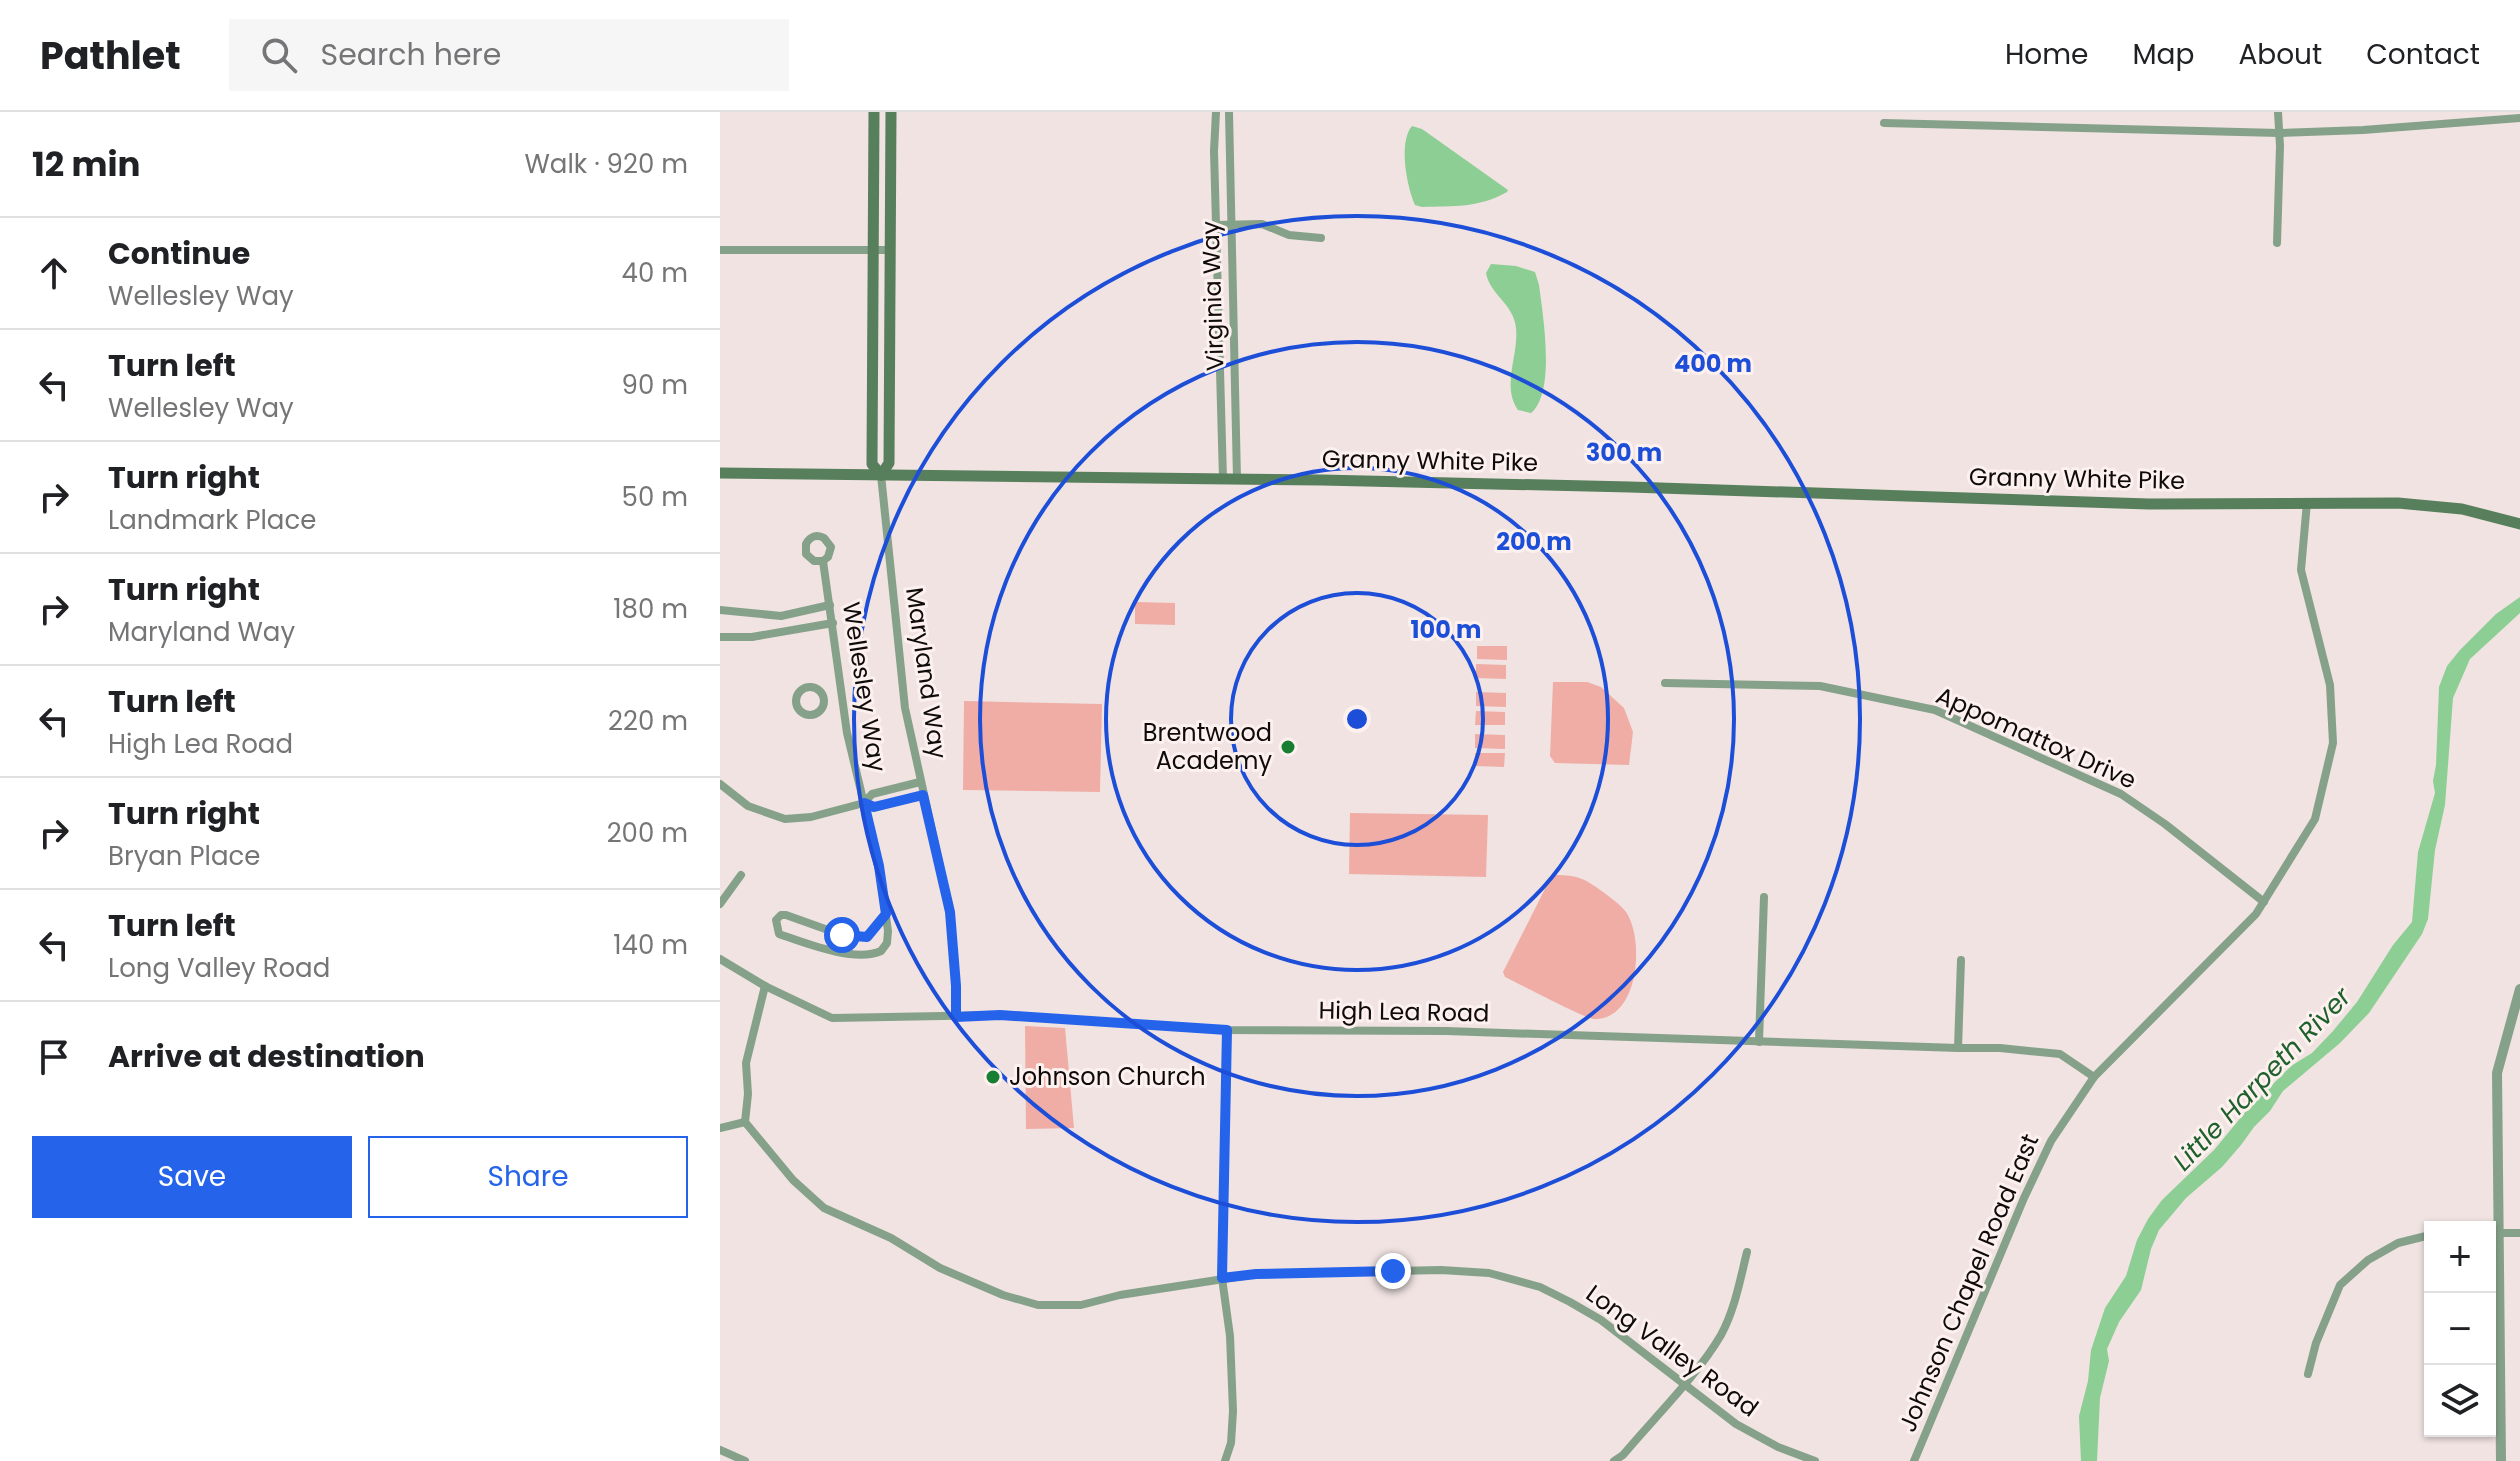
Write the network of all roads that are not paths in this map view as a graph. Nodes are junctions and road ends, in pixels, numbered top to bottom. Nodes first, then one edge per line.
1 (874, 112) edge
2 (891, 112) edge
3 (1216, 112) edge
4 (1229, 112) edge
5 (2278, 112) edge
6 (2520, 118) edge
7 (1884, 123) dead end
8 (2279, 133) junction
9 (1231, 224) junction
10 (1216, 225) junction
11 (1321, 238) dead end
12 (2277, 243) dead end
13 (720, 250) edge
14 (890, 250) junction
15 (873, 251) junction
16 (720, 473) edge
17 (881, 475) junction
18 (1223, 479) junction
19 (1237, 479) junction
20 (2307, 502) junction
21 (2520, 524) edge
22 (823, 561) dead end
23 (830, 605) junction
24 (720, 610) edge
25 (833, 623) junction
26 (720, 637) edge
27 (1665, 683) dead end
28 (842, 697) junction
29 (824, 699) dead end
30 (920, 782) junction
31 (720, 784) edge
32 (923, 795) junction
33 (864, 803) junction
34 (741, 875) dead end
35 (1764, 897) dead end
36 (2264, 902) junction
37 (720, 904) edge
38 (886, 914) junction
39 (867, 937) junction
40 (853, 954) junction
41 (720, 959) edge
42 (1961, 960) dead end
43 (765, 986) junction
44 (2520, 989) edge
45 (956, 1017) junction
46 (1227, 1030) junction
47 (1759, 1042) junction
48 (1958, 1048) junction
49 (2094, 1077) junction
50 (745, 1122) junction
51 (720, 1128) edge
52 (2494, 1221) edge
53 (2496, 1233) edge
54 (2520, 1233) edge
55 (2424, 1236) edge
56 (1747, 1252) dead end
57 (1222, 1278) junction
58 (2496, 1293) edge
59 (2308, 1374) dead end
60 (1685, 1383) junction
61 (720, 1450) edge
62 (745, 1461) edge
63 (1225, 1461) edge
64 (1614, 1461) edge
65 (1815, 1461) edge
66 (1914, 1461) edge
67 (2501, 1461) edge

1 - 15 main road, Maryland Way
2 - 14 main road, Maryland Way
3 - 10 street, Virginia Way
4 - 9 street, Virginia Way
5 - 8 street
6 - 8 street
7 - 8 street
8 - 12 street
9 - 10 street
9 - 11 street
9 - 19 street, Virginia Way
10 - 18 street, Virginia Way
13 - 15 street
14 - 15 street
14 - 17 main road, Maryland Way
15 - 17 main road, Maryland Way
16 - 17 main road, Granny White Pike
17 - 18 main road, Granny White Pike
17 - 30 street, Maryland Way
18 - 19 main road, Granny White Pike
19 - 20 main road, Granny White Pike
20 - 21 main road, Granny White Pike
20 - 36 street, Johnson Chapel Road East
22 - 23 street, Wellesley Way
23 - 24 street
23 - 25 street, Wellesley Way
25 - 26 street
25 - 28 street, Wellesley Way
27 - 36 street, Appomattox Drive
28 - 29 street
28 - 33 street, Wellesley Way
30 - 32 street, Maryland Way
30 - 33 street
31 - 33 street
32 - 33 street
32 - 45 street, Maryland Way
33 - 38 street, Wellesley Way
34 - 37 street
35 - 47 street
36 - 49 street, Johnson Chapel Road East
38 - 39 street
38 - 40 street, Wellesley Way
39 - 40 street
39 - 40 street
41 - 43 street, High Lea Road
42 - 48 street
43 - 45 street, High Lea Road
43 - 50 street
44 - 52 street
45 - 46 street, High Lea Road
46 - 47 street, High Lea Road
46 - 57 street
47 - 48 street, High Lea Road
48 - 49 street, High Lea Road
49 - 66 street, Johnson Chapel Road East
50 - 51 street
50 - 57 street, Long Valley Road
53 - 54 street
55 - 59 street
56 - 60 street
57 - 60 street, Long Valley Road
57 - 63 street
58 - 67 street
60 - 64 street
60 - 65 street, Long Valley Road
61 - 62 street

